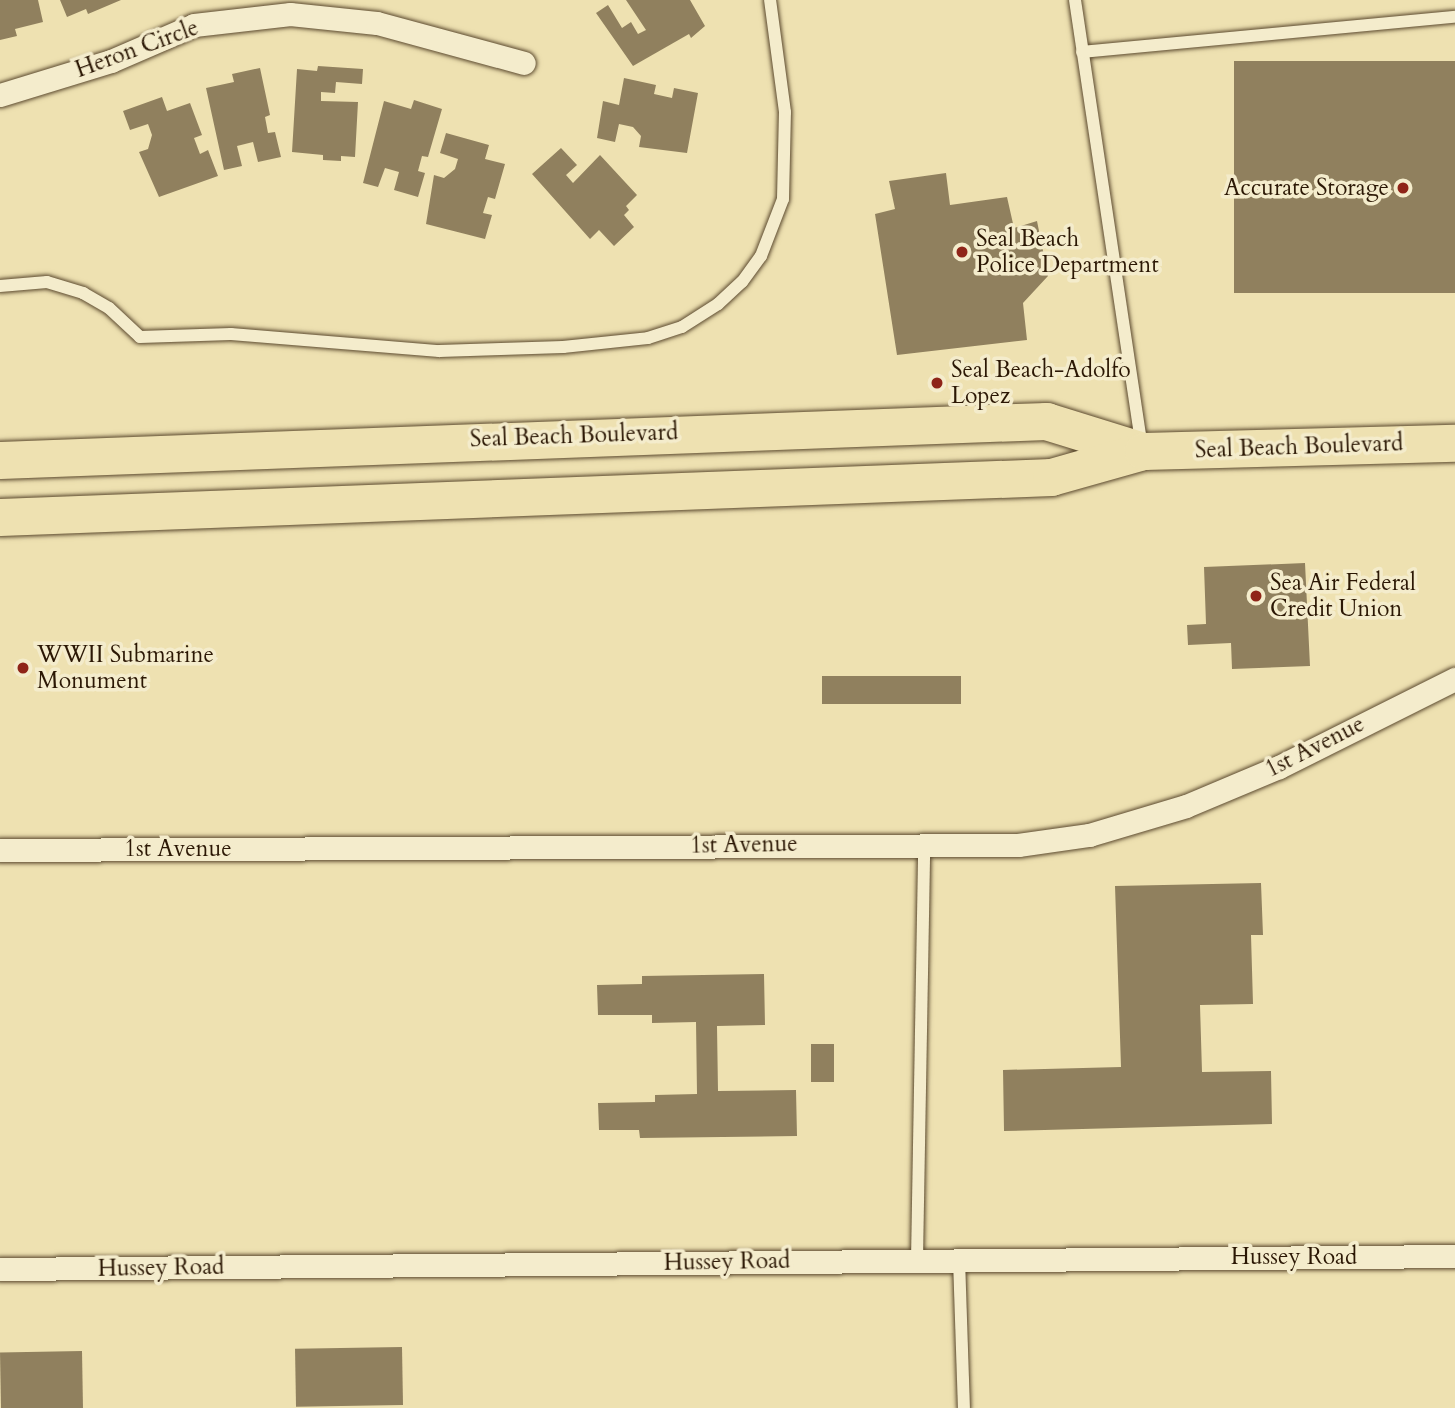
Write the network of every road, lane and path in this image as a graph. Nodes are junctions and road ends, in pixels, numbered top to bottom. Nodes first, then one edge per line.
1 (771, 0) edge
2 (1075, 0) edge
3 (1455, 17) edge
4 (1082, 52) junction
5 (524, 63) dead end
6 (0, 95) edge
7 (0, 286) edge
8 (1455, 443) edge
9 (1143, 451) junction
10 (0, 460) edge
11 (0, 517) edge
12 (1455, 679) edge
13 (924, 842) junction
14 (0, 850) edge
15 (1455, 1256) edge
16 (959, 1259) junction
17 (917, 1260) junction
18 (0, 1269) edge
19 (964, 1408) edge

1 - 7 lane
2 - 4 lane
3 - 4 lane
4 - 9 lane
5 - 6 street, Heron Circle
8 - 9 main road, Seal Beach Boulevard
9 - 10 main road, Seal Beach Boulevard
9 - 11 main road, Seal Beach Boulevard
12 - 13 street, 1st Avenue
13 - 14 street, 1st Avenue
13 - 17 lane
15 - 16 street, Hussey Road
16 - 17 street, Hussey Road
16 - 19 lane
17 - 18 street, Hussey Road

